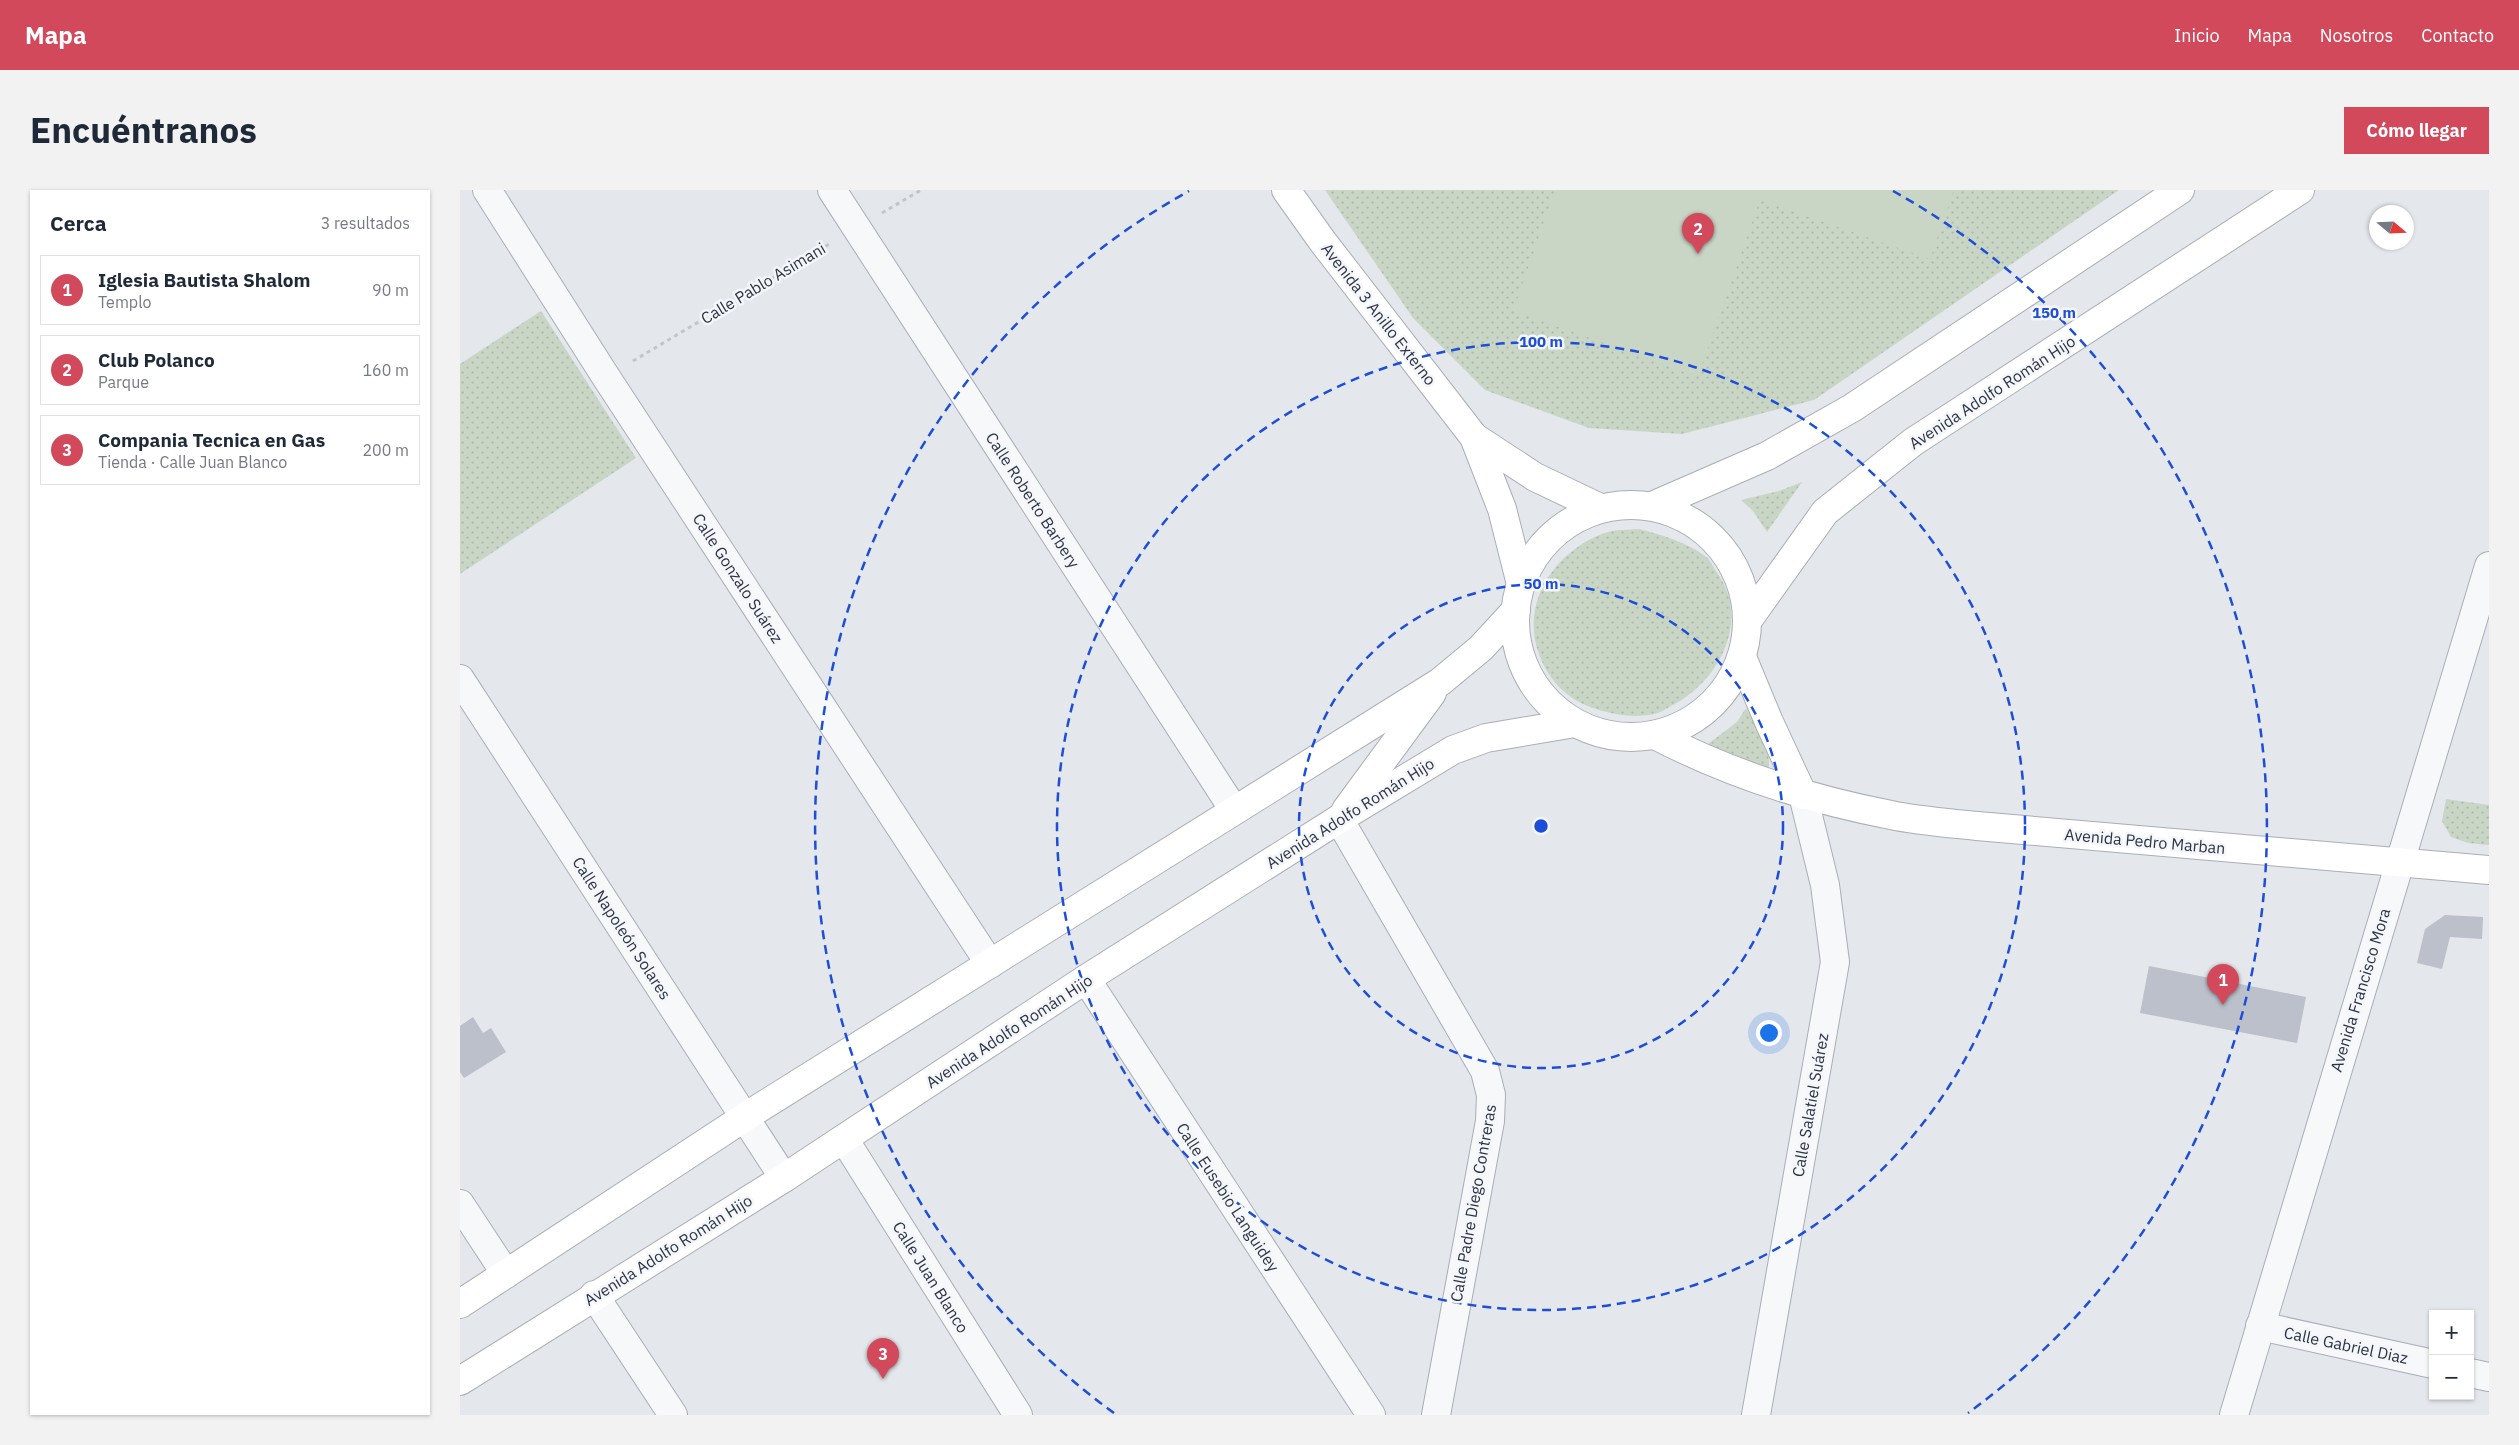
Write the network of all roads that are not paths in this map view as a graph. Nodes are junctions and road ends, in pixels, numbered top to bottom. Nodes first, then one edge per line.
1 (487, 190) edge
2 (832, 190) edge
3 (1286, 190) edge
4 (2180, 190) edge
5 (2300, 190) edge
6 (1474, 438) junction
7 (1652, 506) junction
8 (1600, 508) junction
9 (2489, 566) edge
10 (1518, 597) junction
11 (1748, 620) junction
12 (1742, 656) junction
13 (460, 678) edge
14 (1440, 682) junction
15 (1575, 723) junction
16 (1655, 735) junction
17 (1804, 795) junction
18 (1234, 810) junction
19 (1339, 819) junction
20 (2399, 863) junction
21 (2489, 870) edge
22 (990, 964) junction
23 (1086, 979) junction
24 (745, 1117) junction
25 (844, 1139) junction
26 (784, 1178) junction
27 (460, 1204) edge
28 (506, 1274) junction
29 (594, 1295) junction
30 (460, 1304) edge
31 (2260, 1326) junction
32 (2429, 1363) edge
33 (2474, 1373) edge
34 (2489, 1377) edge
35 (460, 1380) edge
36 (673, 1415) edge
37 (1018, 1415) edge
38 (1371, 1415) edge
39 (1436, 1415) edge
40 (1756, 1415) edge
41 (2234, 1415) edge

1 - 22 street, Calle Gonzalo Suárez
2 - 18 street, Calle Roberto Barbery
3 - 6 main road, Avenida 3 Anillo Externo
4 - 7 main road
5 - 11 main road, Avenida Adolfo Román Hijo
6 - 8 main road, Avenida 3 Anillo Externo
6 - 10 main road, Avenida 3 Anillo Externo
7 - 8 main road
7 - 11 main road
8 - 10 main road
9 - 20 street, Avenida Francisco Mora
10 - 14 main road
10 - 15 main road, Avenida 3 Anillo Externo
11 - 12 main road
12 - 16 main road
12 - 17 main road
13 - 24 street, Calle Napoleón Solares
14 - 18 main road
14 - 19 main road
15 - 16 main road
15 - 19 main road, Avenida Adolfo Román Hijo
16 - 17 main road, Avenida Pedro Marban
17 - 20 main road, Avenida Pedro Marban
17 - 40 street, Calle Salatiel Suárez
18 - 22 main road
19 - 23 main road, Avenida Adolfo Román Hijo
19 - 39 street, Calle Padre Diego Contreras
20 - 21 main road, Avenida Pedro Marban
20 - 31 street, Avenida Francisco Mora
22 - 24 main road
23 - 25 main road, Avenida Adolfo Román Hijo
23 - 38 street, Calle Eusebio Languidey
24 - 26 street, Calle Napoleón Solares
24 - 28 main road
25 - 26 main road, Avenida Adolfo Román Hijo
25 - 37 street, Calle Juan Blanco
26 - 29 main road, Avenida Adolfo Román Hijo
27 - 28 street
28 - 30 main road
29 - 35 main road, Avenida Adolfo Román Hijo
29 - 36 street
31 - 32 street, Calle Gabriel Diaz
31 - 41 street, Avenida Francisco Mora
33 - 34 street

